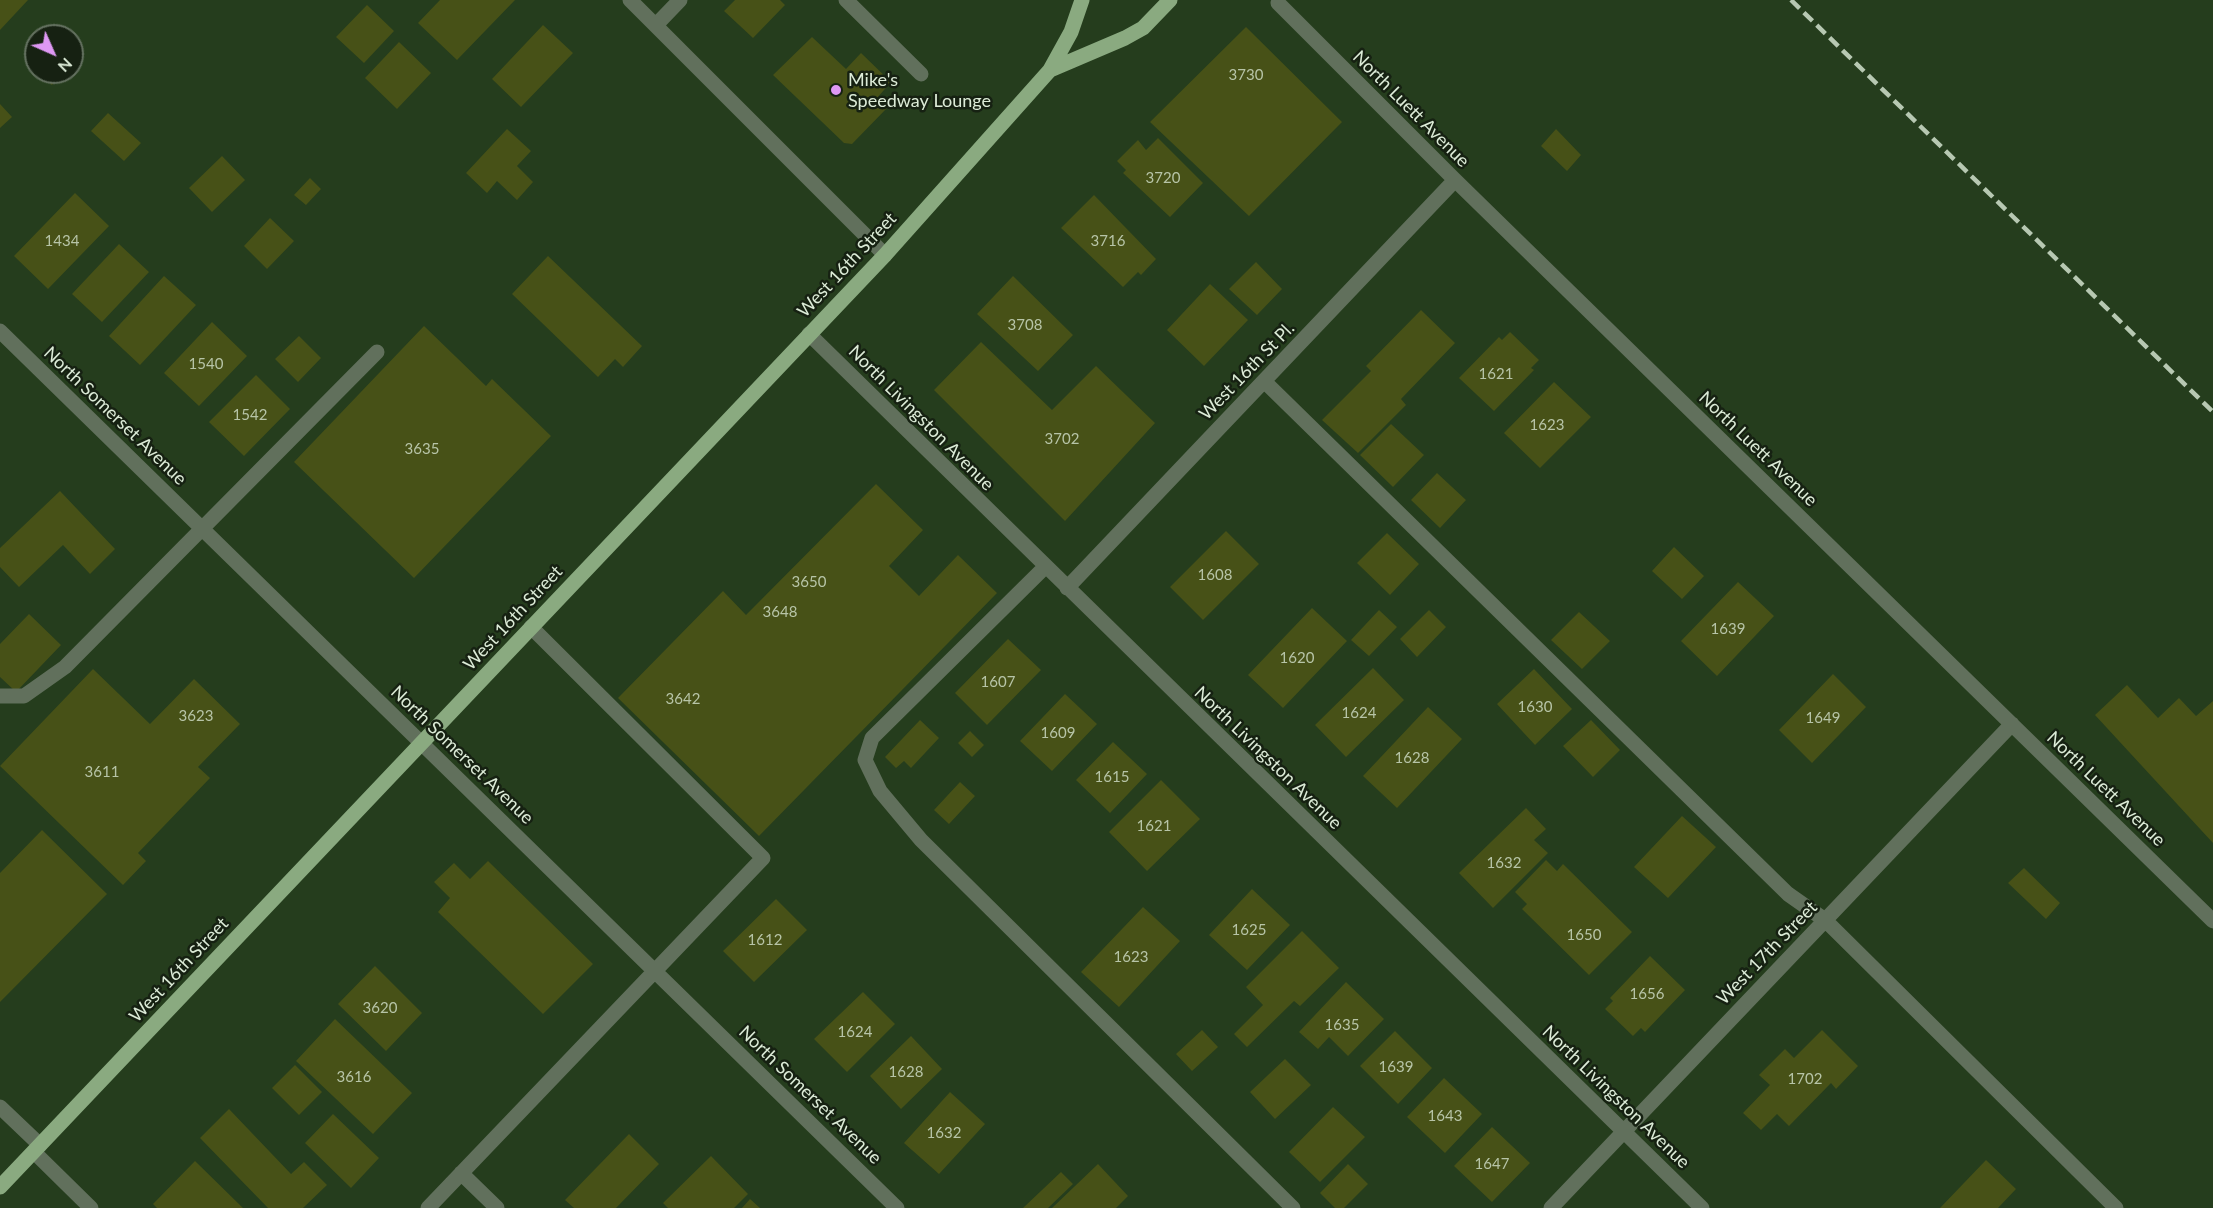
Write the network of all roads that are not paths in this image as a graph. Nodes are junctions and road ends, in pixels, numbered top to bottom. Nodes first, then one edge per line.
1 (630, 0) edge
2 (680, 0) edge
3 (846, 0) edge
4 (1082, 0) edge
5 (1170, 0) edge
6 (1278, 3) dead end
7 (656, 25) junction
8 (1050, 70) junction
9 (921, 74) dead end
10 (1455, 180) junction
11 (885, 255) junction
12 (0, 330) edge
13 (809, 334) junction
14 (377, 352) dead end
15 (1264, 381) junction
16 (202, 528) junction
17 (1045, 567) junction
18 (1067, 588) junction
19 (531, 627) junction
20 (0, 696) edge
21 (2012, 724) junction
22 (421, 743) junction
23 (1825, 920) junction
24 (2213, 921) edge
25 (654, 970) junction
26 (0, 1107) edge
27 (1624, 1132) junction
28 (37, 1148) junction
29 (461, 1173) junction
30 (0, 1187) edge
31 (91, 1208) edge
32 (428, 1208) edge
33 (497, 1208) edge
34 (897, 1208) edge
35 (1293, 1208) edge
36 (1551, 1208) edge
37 (1702, 1208) edge
38 (2116, 1208) edge

1 - 7 street
2 - 7 street
3 - 9 street
4 - 8 main road, West 16th Street
5 - 8 main road, West 16th Street
6 - 10 street, North Luett Avenue
7 - 11 street
8 - 11 main road, West 16th Street
10 - 15 street, West 16th St Pl.
10 - 21 street, North Luett Avenue
11 - 13 main road, West 16th Street
12 - 16 street, North Somerset Avenue
13 - 17 street, North Livingston Avenue
13 - 19 main road, West 16th Street
14 - 16 street
15 - 18 street, West 16th St Pl.
15 - 23 street
16 - 20 street
16 - 22 street, North Somerset Avenue
17 - 18 street, North Livingston Avenue
17 - 35 street
18 - 27 street, North Livingston Avenue
19 - 22 main road, West 16th Street
19 - 25 street
21 - 23 street, West 17th Street
21 - 24 street, North Luett Avenue
22 - 25 street, North Somerset Avenue
22 - 28 main road, West 16th Street
23 - 27 street, West 17th Street
23 - 38 street
25 - 29 street
25 - 34 street, North Somerset Avenue
26 - 28 street
27 - 36 street, West 17th Street
27 - 37 street, North Livingston Avenue
28 - 30 main road, West 16th Street
28 - 31 street
29 - 32 street
29 - 33 street

